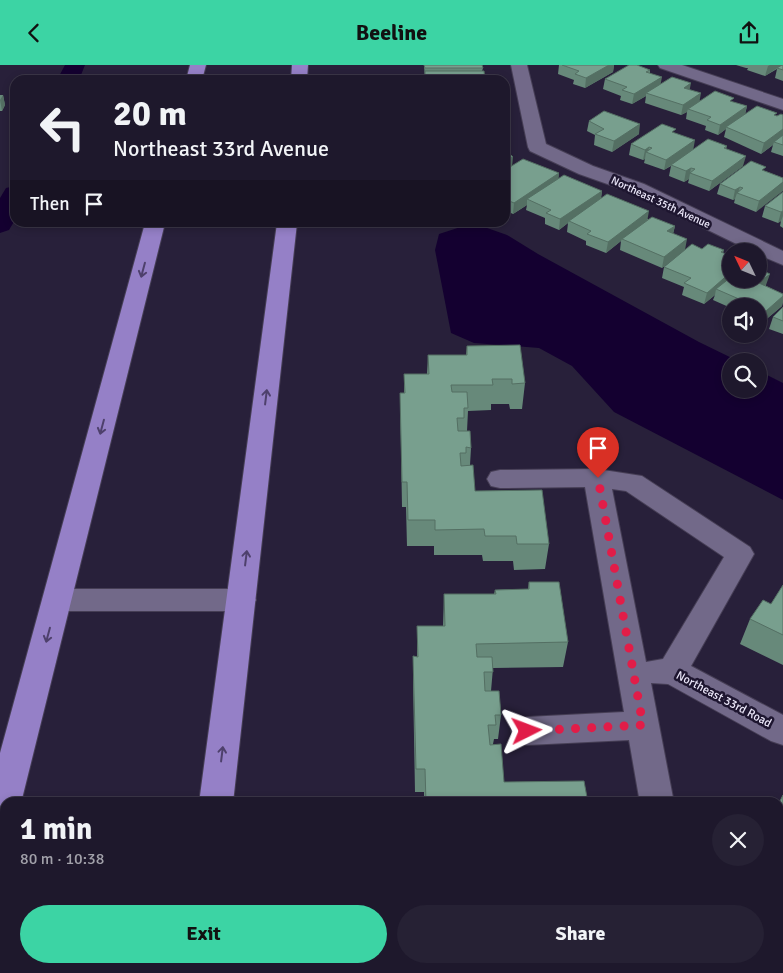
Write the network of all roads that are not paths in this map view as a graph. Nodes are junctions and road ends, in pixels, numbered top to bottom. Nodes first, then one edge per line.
1 (519, 65) edge
2 (666, 65) edge
3 (783, 105) edge
4 (154, 227) edge
5 (287, 227) edge
6 (783, 259) edge
7 (598, 478) junction
8 (500, 479) dead end
9 (241, 599) junction
10 (57, 600) junction
11 (672, 671) junction
12 (633, 672) junction
13 (643, 725) junction
14 (527, 731) dead end
15 (783, 731) edge
16 (5, 797) edge
17 (217, 797) edge
18 (657, 797) edge

1 - 6 street, Northeast 35th Avenue
2 - 3 street
4 -> 10 highway
9 -> 5 highway
7 - 8 street
7 - 11 street
7 - 12 street
9 - 10 street
17 -> 9 highway
10 -> 16 highway
11 - 12 street, Northeast 33rd Road
11 - 15 street, Northeast 33rd Road
12 - 13 street
13 - 14 street
13 - 18 street

